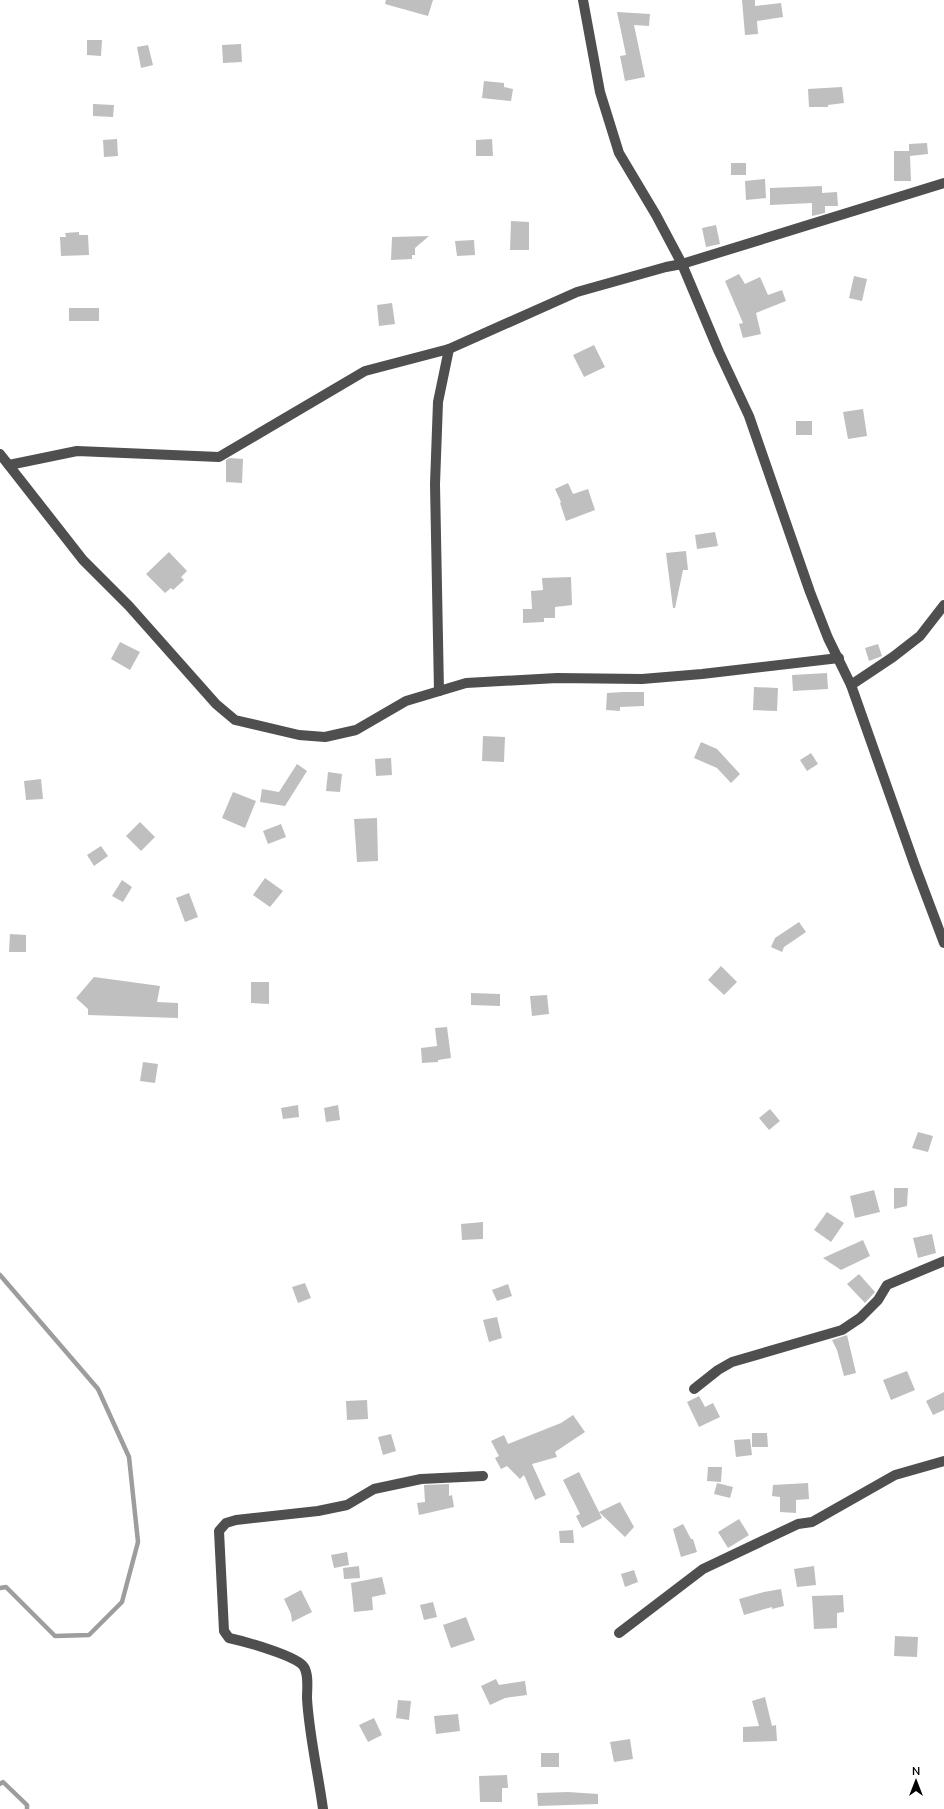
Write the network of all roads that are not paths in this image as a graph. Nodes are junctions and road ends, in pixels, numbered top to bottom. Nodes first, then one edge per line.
1 (583, 0) edge
2 (944, 183) edge
3 (682, 264) junction
4 (449, 349) junction
5 (0, 454) edge
6 (9, 465) junction
7 (944, 605) edge
8 (839, 658) junction
9 (851, 685) junction
10 (439, 691) junction
11 (944, 943) edge
12 (944, 1261) edge
13 (694, 1389) dead end
14 (944, 1461) edge
15 (483, 1476) dead end
16 (619, 1633) dead end
17 (323, 1809) edge

1 - 3 street
2 - 3 street
3 - 4 street
3 - 8 street
4 - 6 street
4 - 10 street
5 - 6 street
6 - 10 street
7 - 9 street
8 - 9 street
8 - 10 street
9 - 11 street
12 - 13 street
14 - 16 street
15 - 17 street

